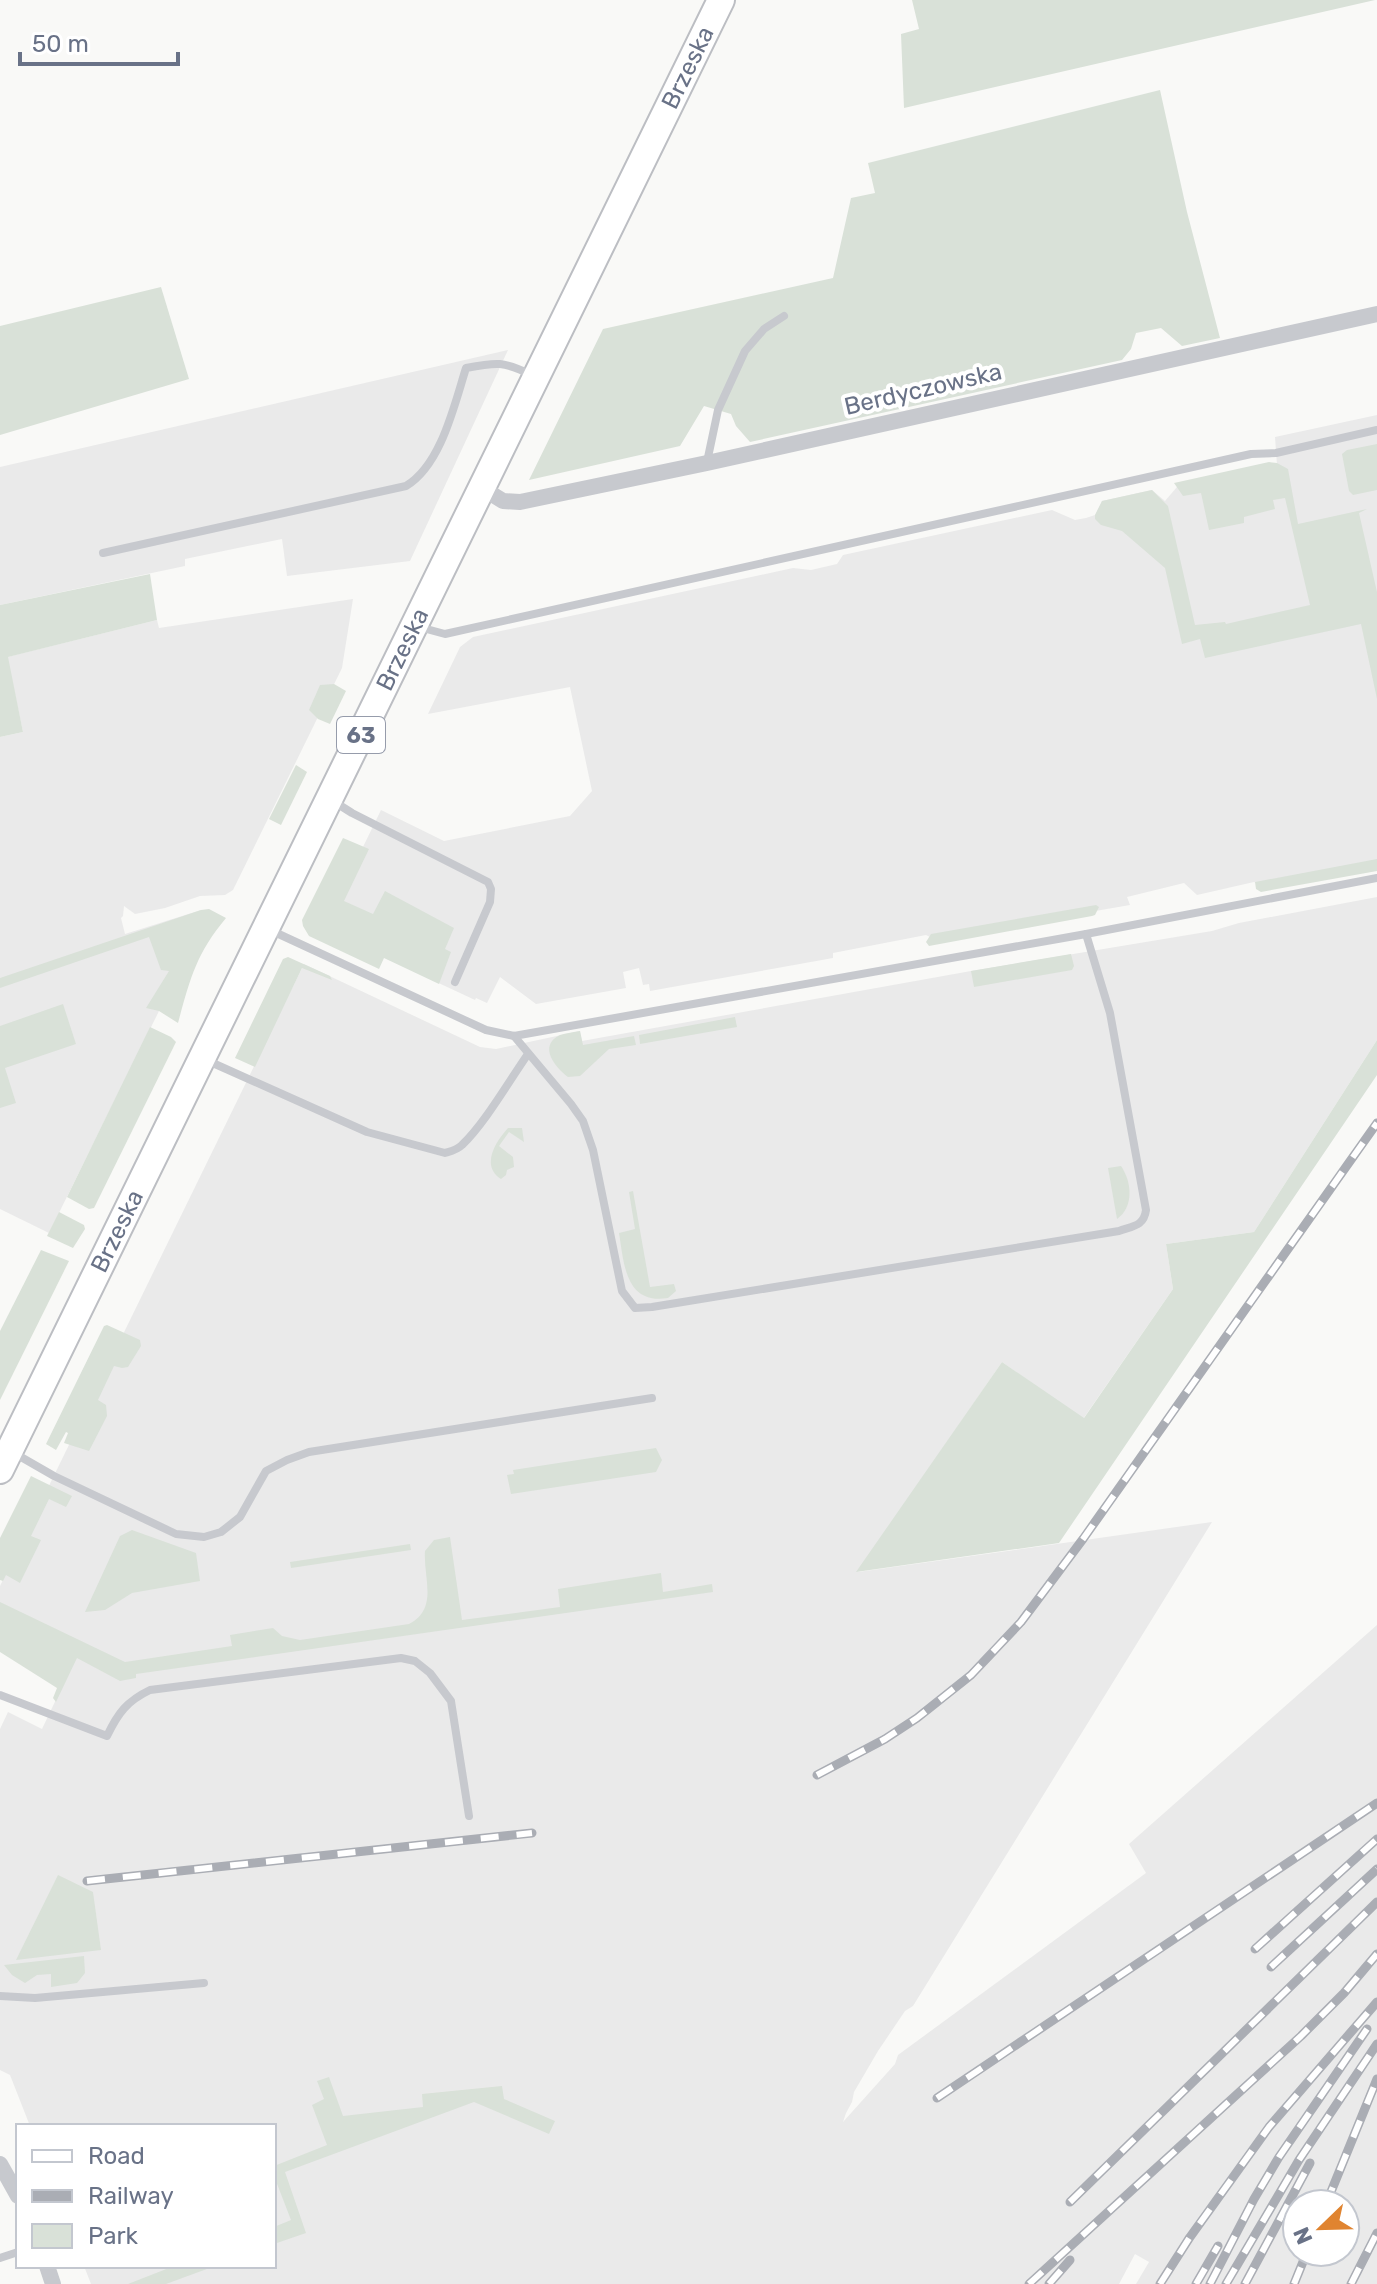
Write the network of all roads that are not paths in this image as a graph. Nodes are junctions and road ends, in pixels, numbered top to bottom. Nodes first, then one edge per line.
1 (721, 0) edge
2 (1377, 314) edge
3 (784, 316) dead end
4 (536, 377) junction
5 (1377, 430) edge
6 (707, 463) junction
7 (482, 488) junction
8 (103, 553) dead end
9 (414, 626) junction
10 (329, 799) junction
11 (1377, 878) edge
12 (266, 928) junction
13 (1086, 934) junction
14 (455, 982) dead end
15 (514, 1036) junction
16 (528, 1054) junction
17 (202, 1058) junction
18 (652, 1398) dead end
19 (9, 1447) edge
20 (0, 1695) edge
21 (469, 1816) dead end
22 (204, 1983) dead end
23 (0, 1996) edge
24 (0, 2164) edge
25 (16, 2192) edge

1 - 4 main road, Brzeska / 63
2 - 6 street, Berdyczowska
3 - 6 lane
4 - 7 main road, Brzeska / 63
4 - 8 lane
5 - 9 lane
6 - 7 street, Berdyczowska
7 - 9 main road, Brzeska / 63
9 - 10 main road, Brzeska / 63
10 - 12 main road, Brzeska / 63
10 - 14 lane
11 - 13 lane
12 - 15 lane
12 - 17 main road, Brzeska / 63
13 - 15 lane
13 - 16 lane
15 - 16 lane
16 - 17 lane
17 - 19 main road, Brzeska / 63
18 - 19 lane
20 - 21 lane
22 - 23 lane
24 - 25 street

